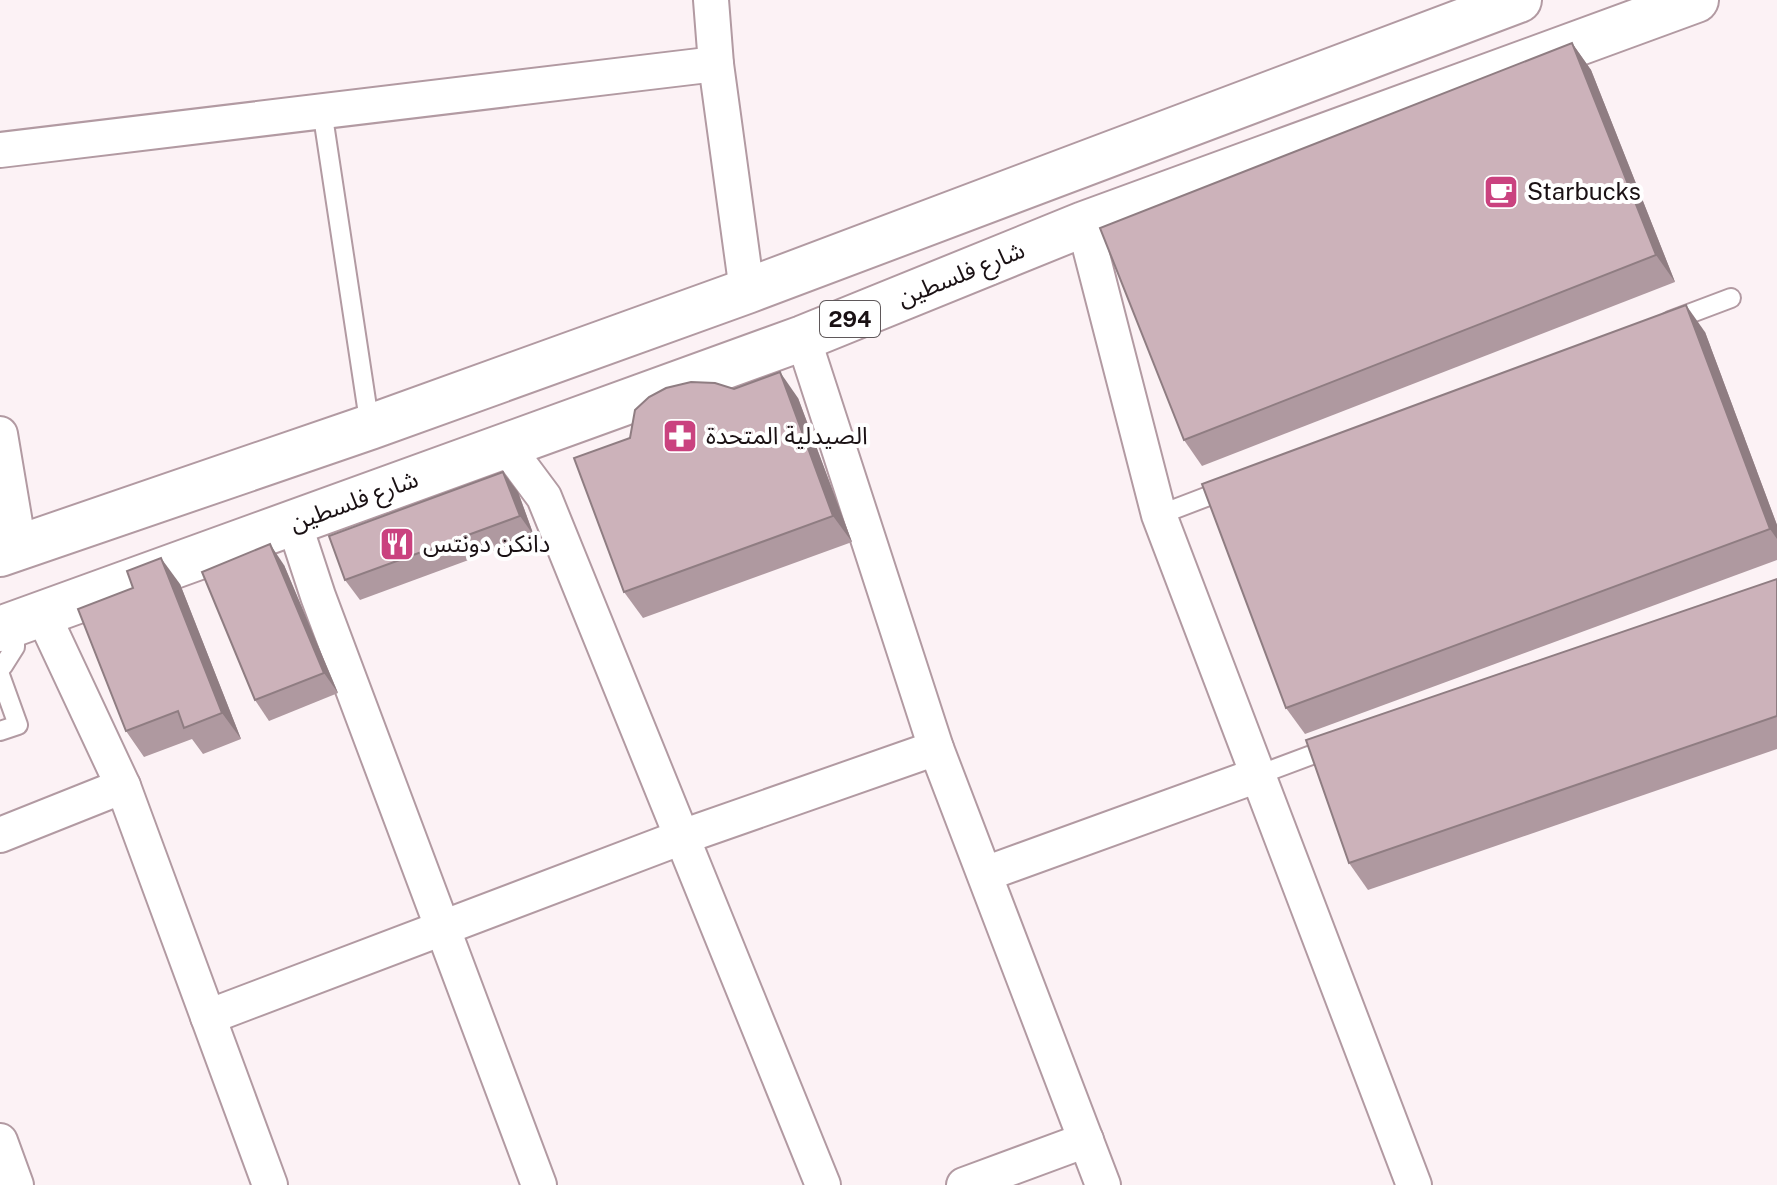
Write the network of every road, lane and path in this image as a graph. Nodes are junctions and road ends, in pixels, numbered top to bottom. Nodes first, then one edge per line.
1 (711, 0) edge
2 (1519, 0) edge
3 (1696, 0) edge
4 (716, 64) junction
5 (322, 110) junction
6 (0, 150) edge
7 (1084, 224) junction
8 (747, 291) junction
9 (1731, 298) dead end
10 (1658, 326) edge
11 (803, 338) junction
12 (370, 427) junction
13 (0, 434) edge
14 (506, 446) junction
15 (1247, 481) edge
16 (1159, 515) junction
17 (294, 523) junction
18 (10, 551) edge
19 (20, 623) edge
20 (0, 667) edge
21 (0, 675) edge
22 (0, 731) edge
23 (1347, 741) edge
24 (936, 748) junction
25 (1258, 775) junction
26 (123, 786) junction
27 (0, 835) edge
28 (682, 837) junction
29 (985, 874) junction
30 (443, 927) junction
31 (208, 1017) junction
32 (1086, 1140) junction
33 (0, 1141) edge
34 (16, 1185) edge
35 (270, 1185) edge
36 (539, 1185) edge
37 (823, 1185) edge
38 (964, 1185) edge
39 (1103, 1185) edge
40 (1414, 1185) edge

1 - 4 street
2 - 8 main road, 294
3 - 7 main road, شارع فلسطين / 294
4 - 5 street
4 - 8 street
5 - 6 street
5 - 12 lane
7 - 11 main road, شارع فلسطين / 294
7 - 16 street
8 - 12 main road, 294
9 - 10 lane
11 - 14 main road, شارع فلسطين / 294
11 - 24 street
12 - 18 main road, 294
13 - 18 street
14 - 17 main road, شارع فلسطين / 294
14 - 28 street
15 - 16 lane
16 - 25 street
17 - 19 main road, شارع فلسطين / 294
17 - 30 street
19 - 20 lane
19 - 26 street
21 - 22 lane
23 - 25 lane
24 - 28 street
24 - 29 street
25 - 29 street
25 - 40 street
26 - 27 street
26 - 31 street
28 - 30 street
28 - 37 street
29 - 32 street
30 - 31 street
30 - 36 street
31 - 35 street
32 - 38 street
32 - 39 street
33 - 34 street

